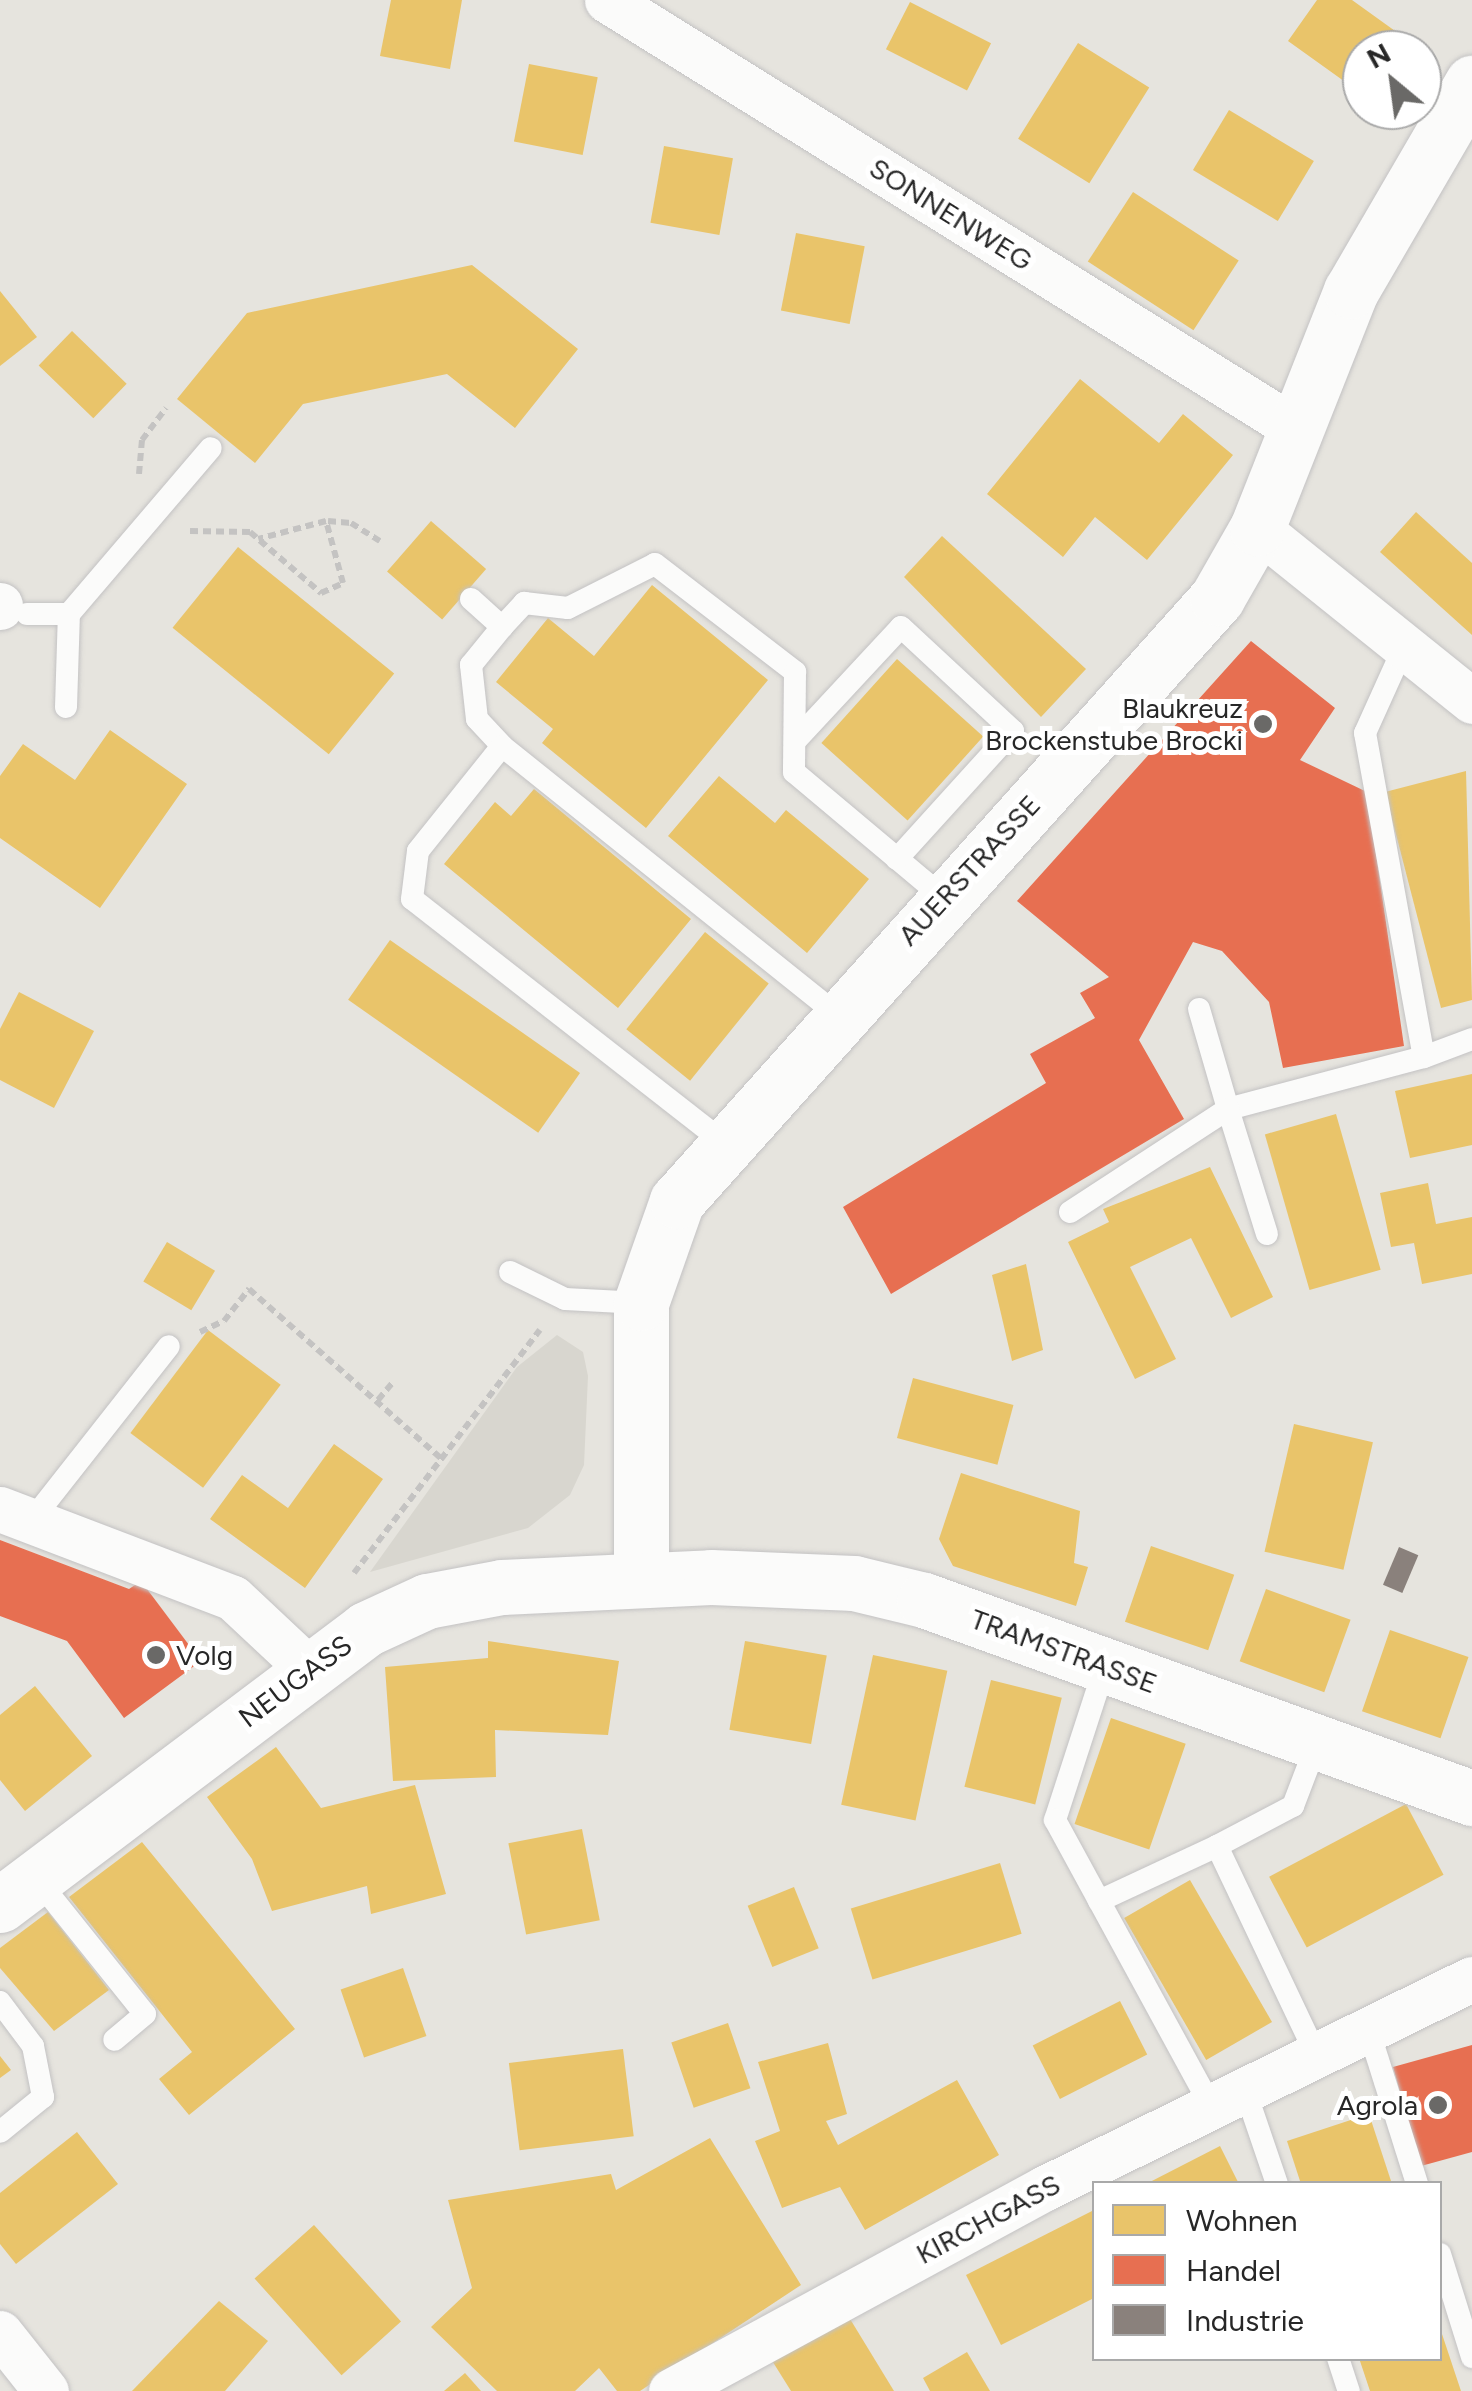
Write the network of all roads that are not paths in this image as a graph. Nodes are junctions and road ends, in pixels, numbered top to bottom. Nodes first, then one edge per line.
1 (606, 0) edge
2 (1472, 83) edge
3 (1296, 428) junction
4 (211, 448) dead end
5 (1257, 528) junction
6 (471, 599) dead end
7 (9, 609) edge
8 (68, 614) junction
9 (502, 627) junction
10 (1406, 640) junction
11 (1470, 690) edge
12 (66, 707) dead end
13 (796, 740) junction
14 (502, 746) junction
15 (897, 859) junction
16 (943, 897) junction
17 (1199, 1009) dead end
18 (836, 1014) junction
19 (1472, 1039) edge
20 (1424, 1057) junction
21 (1228, 1109) junction
22 (722, 1141) junction
23 (1070, 1212) dead end
24 (1267, 1234) dead end
25 (510, 1272) dead end
26 (641, 1302) junction
27 (169, 1346) dead end
28 (16, 1515) edge
29 (641, 1578) junction
30 (1105, 1666) junction
31 (308, 1670) junction
32 (1317, 1743) junction
33 (1472, 1798) edge
34 (1217, 1846) junction
35 (18, 1891) edge
36 (1098, 1901) junction
37 (1472, 1979) edge
38 (0, 2002) edge
39 (1367, 2024) junction
40 (114, 2040) dead end
41 (1314, 2050) junction
42 (1227, 2096) junction
43 (0, 2132) edge
44 (1275, 2181) edge
45 (1416, 2181) edge
46 (1442, 2260) edge
47 (2, 2339) edge
48 (1472, 2357) edge
49 (1339, 2361) edge
50 (46, 2391) edge
51 (671, 2391) edge
52 (1349, 2391) edge

1 - 3 street, SONNENWEG
2 - 3 main road, AUERSTRASSE
3 - 5 main road, AUERSTRASSE
4 - 8 lane
5 - 10 street
5 - 16 main road, AUERSTRASSE
6 - 9 lane
7 - 8 lane
8 - 12 lane
9 - 13 lane
9 - 14 lane
10 - 11 street
10 - 20 lane
13 - 15 lane
13 - 15 lane
14 - 18 lane
14 - 22 lane
15 - 16 lane
16 - 18 main road, AUERSTRASSE
17 - 21 lane
18 - 22 main road, AUERSTRASSE
19 - 20 lane
20 - 21 lane
21 - 23 lane
21 - 24 lane
22 - 26 main road, AUERSTRASSE
25 - 26 lane
26 - 29 main road, AUERSTRASSE
27 - 28 lane
28 - 31 street
29 - 30 main road, TRAMSTRASSE
29 - 31 main road, NEUGASS
30 - 32 main road, TRAMSTRASSE
30 - 36 lane
31 - 35 main road, NEUGASS
32 - 33 main road, TRAMSTRASSE
32 - 34 lane
34 - 36 lane
34 - 41 lane
35 - 40 lane
36 - 42 lane
37 - 39 street, KIRCHGASS
38 - 43 lane
39 - 41 street, KIRCHGASS
39 - 45 lane
41 - 42 street, KIRCHGASS
42 - 44 lane
42 - 51 street, KIRCHGASS
46 - 48 lane
47 - 50 street
49 - 52 lane

